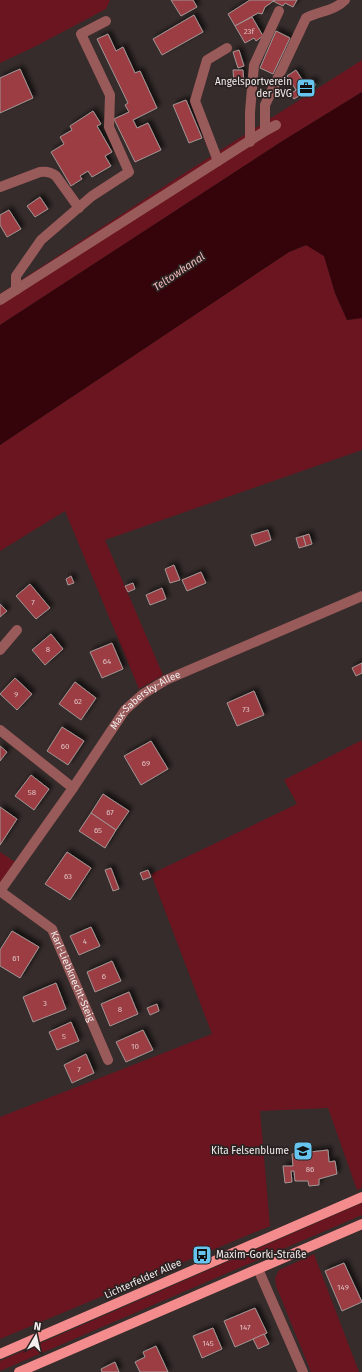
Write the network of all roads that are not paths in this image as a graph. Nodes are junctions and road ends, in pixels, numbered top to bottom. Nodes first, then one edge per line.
1 (345, 0) edge
2 (279, 11) dead end
3 (106, 21) dead end
4 (227, 48) dead end
5 (276, 125) dead end
6 (265, 131) junction
7 (250, 142) junction
8 (218, 161) junction
9 (0, 187) edge
10 (78, 208) junction
11 (16, 290) junction
12 (0, 300) edge
13 (362, 596) edge
14 (17, 630) dead end
15 (0, 650) edge
16 (0, 730) edge
17 (73, 788) junction
18 (0, 891) edge
19 (108, 1060) dead end
20 (362, 1197) edge
21 (362, 1224) edge
22 (258, 1269) junction
23 (0, 1354) edge
24 (19, 1372) edge
25 (303, 1372) edge

1 - 6 street
2 - 7 street
3 - 10 street
4 - 8 street
5 - 6 street
6 - 7 street
7 - 8 street
8 - 11 street
9 - 10 street
10 - 11 street
11 - 12 street
13 - 17 street, Max-Sabersky-Allee
14 - 15 street
16 - 17 street
17 - 18 street, Max-Sabersky-Allee
18 - 19 street, Karl-Liebknecht-Steig
20 - 23 main road, Lichterfelder Allee
21 - 22 main road
22 - 24 main road
22 - 25 street

